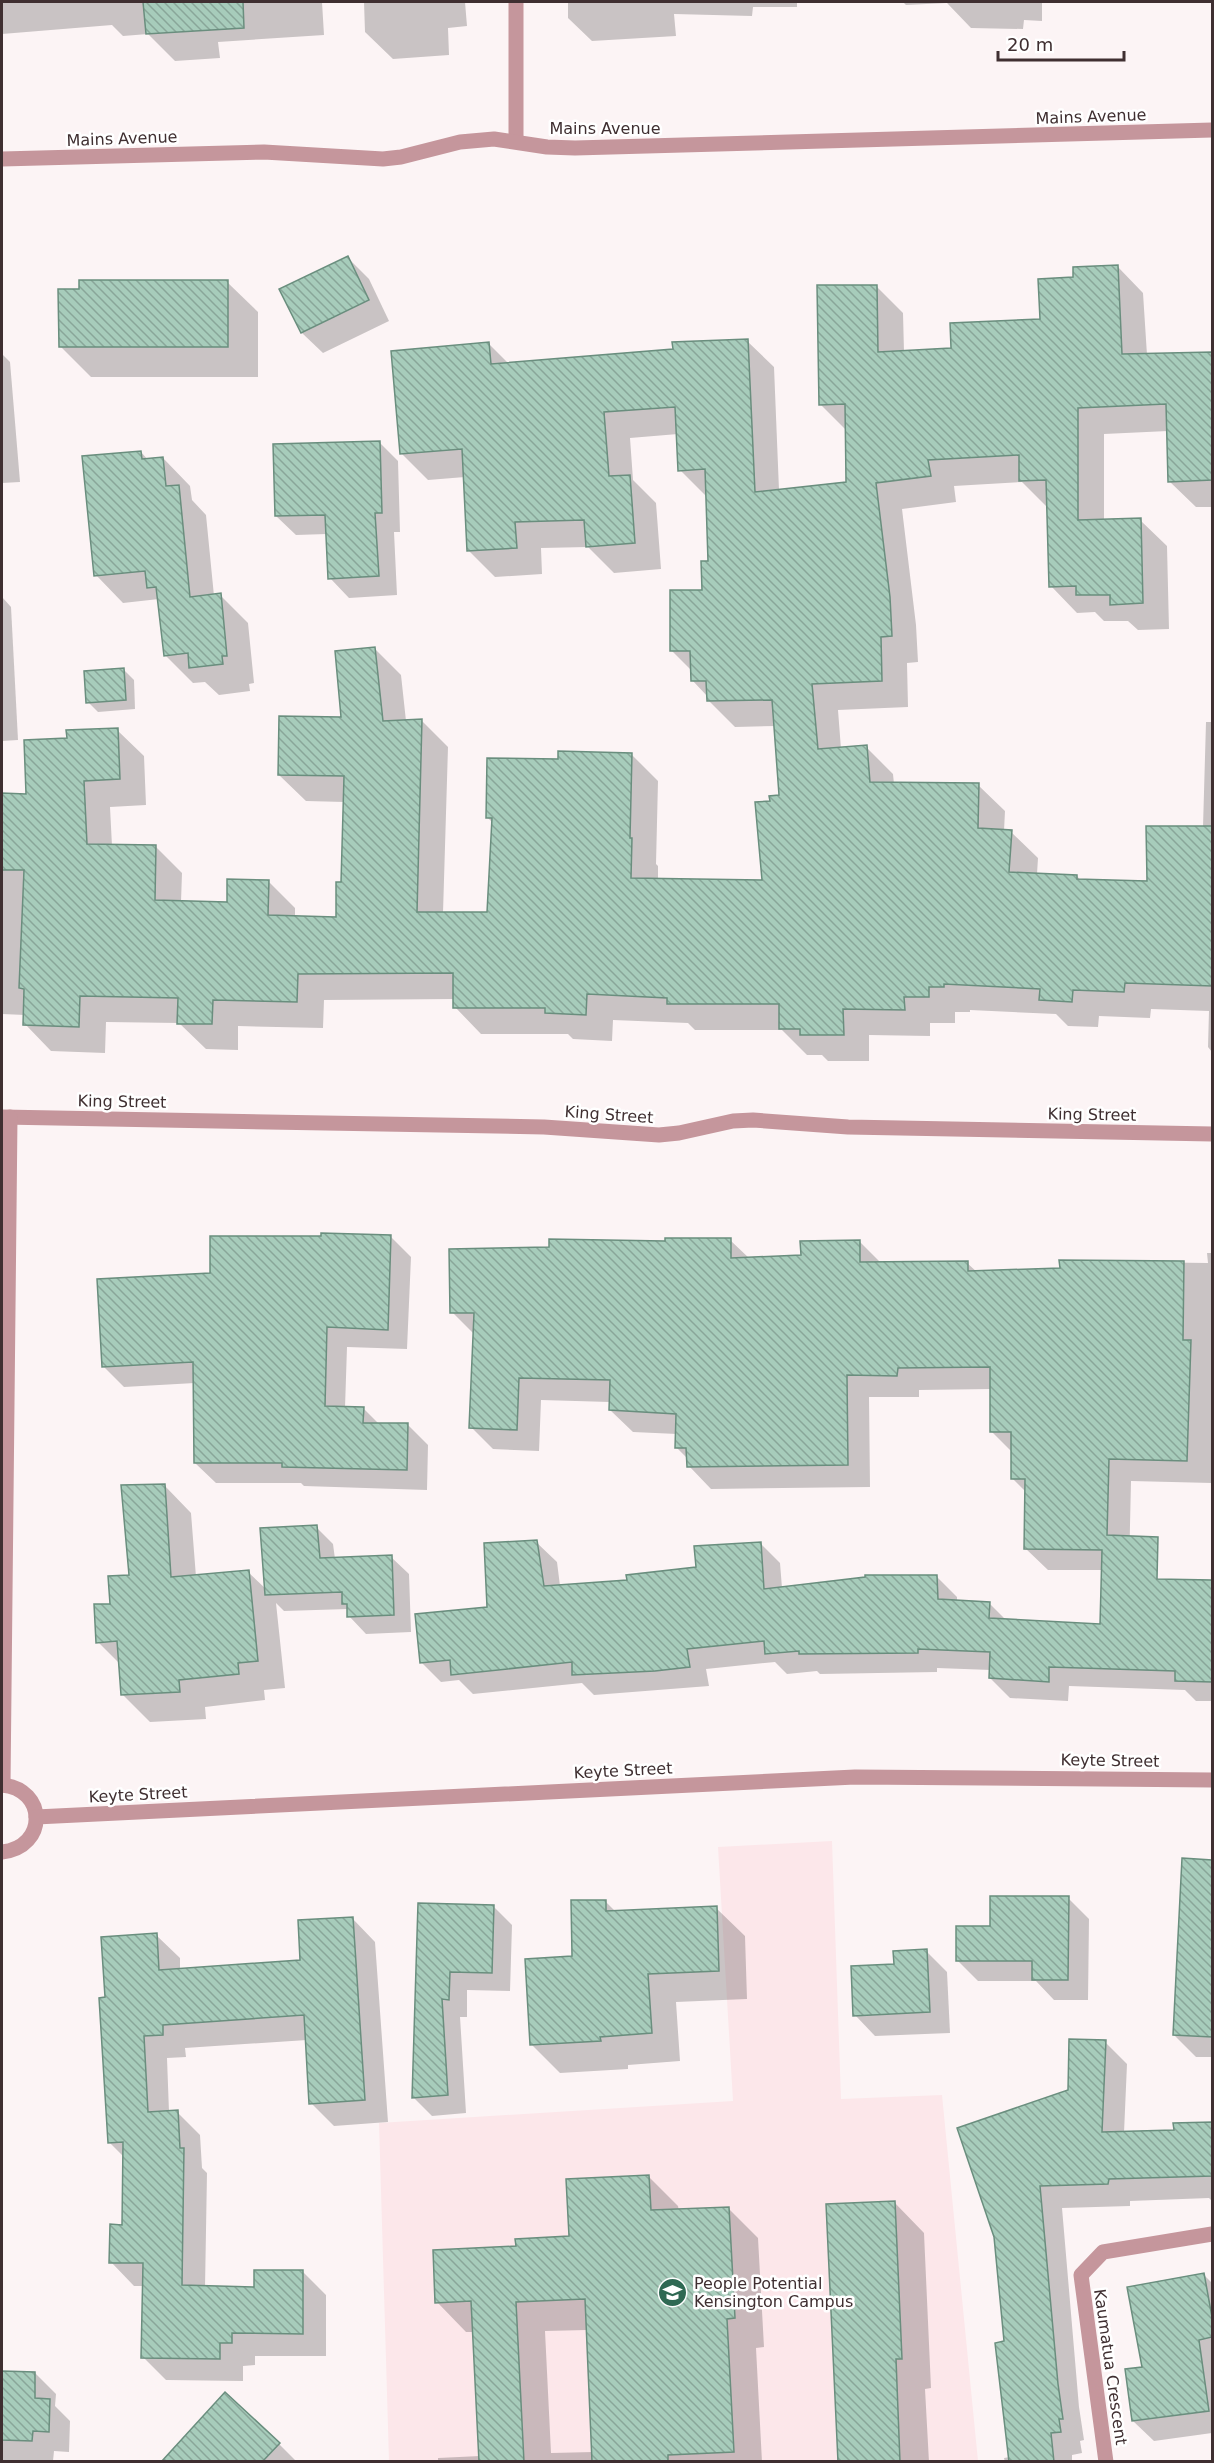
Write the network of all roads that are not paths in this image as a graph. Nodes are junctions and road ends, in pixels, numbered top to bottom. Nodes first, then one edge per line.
1 (516, 2) edge
2 (1212, 130) edge
3 (516, 141) junction
4 (2, 159) edge
5 (6, 1117) edge
6 (1212, 1134) edge
7 (1212, 1780) edge
8 (2, 1785) edge
9 (36, 1817) junction
10 (2, 1852) edge
11 (1212, 2234) edge
12 (1106, 2462) edge

1 - 3 street
2 - 3 street, Mains Avenue
3 - 4 street, Mains Avenue
5 - 6 street, King Street
5 - 8 street
7 - 9 street, Keyte Street
8 - 9 street
9 - 10 street
11 - 12 street, Kaumatua Crescent

